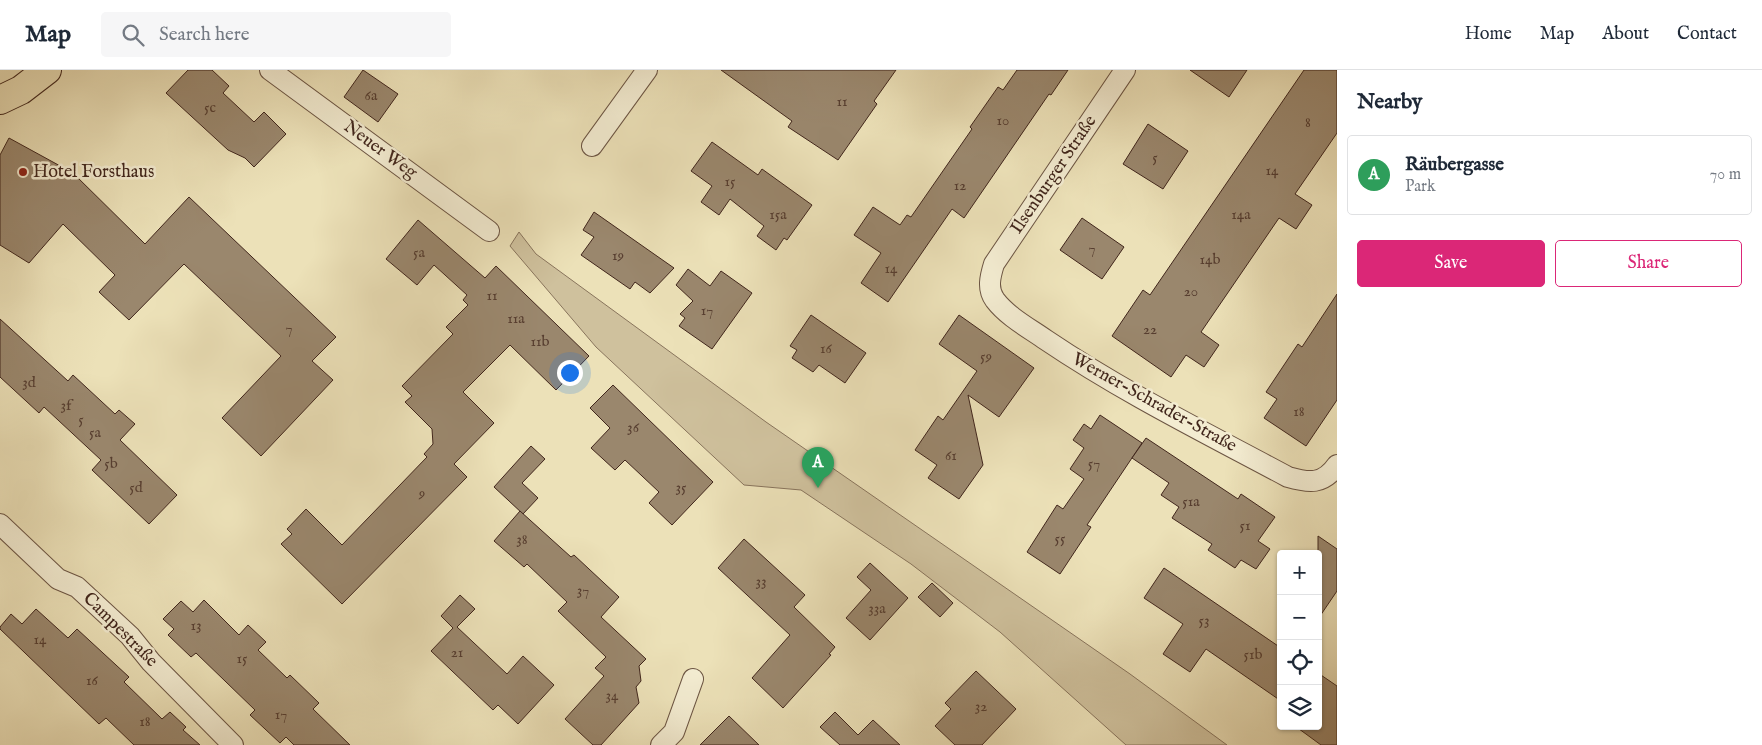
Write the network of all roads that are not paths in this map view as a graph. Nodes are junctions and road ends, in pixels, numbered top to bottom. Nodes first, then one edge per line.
1 (47, 70) edge
2 (270, 70) edge
3 (648, 70) edge
4 (1125, 70) edge
5 (0, 100) edge
6 (592, 146) dead end
7 (489, 231) dead end
8 (989, 282) joint
9 (1337, 464) edge
10 (0, 524) edge
11 (693, 679) dead end
12 (233, 745) edge
13 (661, 745) edge

1 - 5 main road
2 - 7 street, Neuer Weg
3 - 6 street
4 - 8 street, Ilsenburger Straße
8 - 9 street, Werner-Schrader-Straße
10 - 12 street, Campestraße
11 - 13 street

